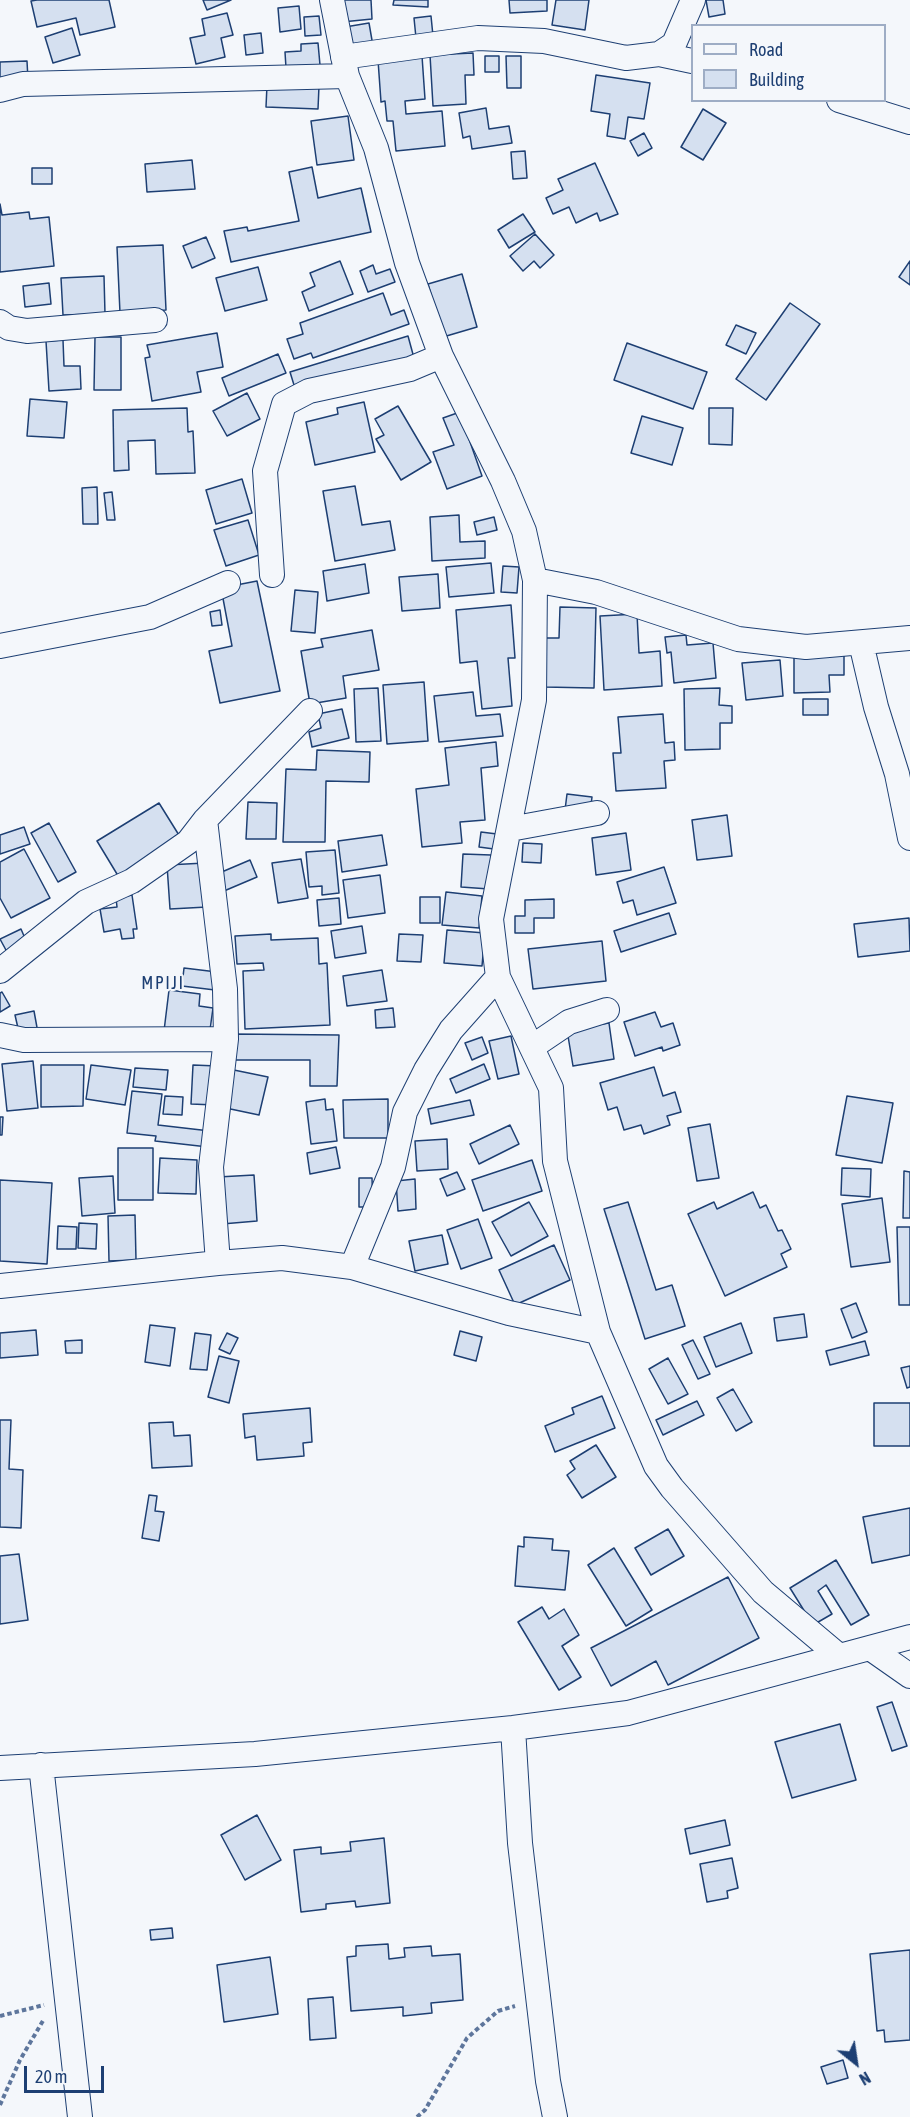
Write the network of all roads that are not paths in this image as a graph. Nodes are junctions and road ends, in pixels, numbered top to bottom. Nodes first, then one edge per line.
1 (332, 0) edge
2 (693, 0) edge
3 (659, 54) junction
4 (691, 61) edge
5 (345, 66) junction
6 (0, 90) edge
7 (845, 102) edge
8 (910, 122) edge
9 (155, 320) dead end
10 (0, 322) edge
11 (441, 356) junction
12 (272, 575) dead end
13 (535, 580) junction
14 (228, 583) dead end
15 (910, 638) edge
16 (861, 643) junction
17 (0, 646) edge
18 (310, 711) dead end
19 (597, 813) dead end
20 (205, 820) junction
21 (510, 829) junction
22 (910, 838) edge
23 (0, 971) edge
24 (498, 977) junction
25 (607, 1010) dead end
26 (0, 1035) edge
27 (226, 1039) junction
28 (532, 1047) junction
29 (218, 1263) junction
30 (352, 1267) junction
31 (0, 1287) edge
32 (598, 1332) junction
33 (910, 1637) edge
34 (870, 1648) junction
35 (839, 1656) junction
36 (910, 1676) edge
37 (513, 1728) junction
38 (41, 1765) junction
39 (0, 1767) edge
40 (80, 2117) edge
41 (555, 2117) edge

1 - 5 street
2 - 3 street
3 - 4 street
3 - 5 street
5 - 6 street
5 - 11 street
7 - 8 street
9 - 10 street
11 - 12 street
11 - 13 street
13 - 16 street
13 - 21 street
14 - 17 street
15 - 16 street
16 - 22 street
18 - 20 street
19 - 21 street
20 - 23 street
20 - 27 street
21 - 24 street
24 - 28 street
24 - 30 street
25 - 28 street
26 - 27 street
27 - 29 street
28 - 32 street
29 - 30 street
29 - 31 street
30 - 32 street
32 - 35 street
33 - 34 street
34 - 35 street
34 - 36 street
35 - 37 street
37 - 38 street
37 - 41 street
38 - 39 street
38 - 40 street

